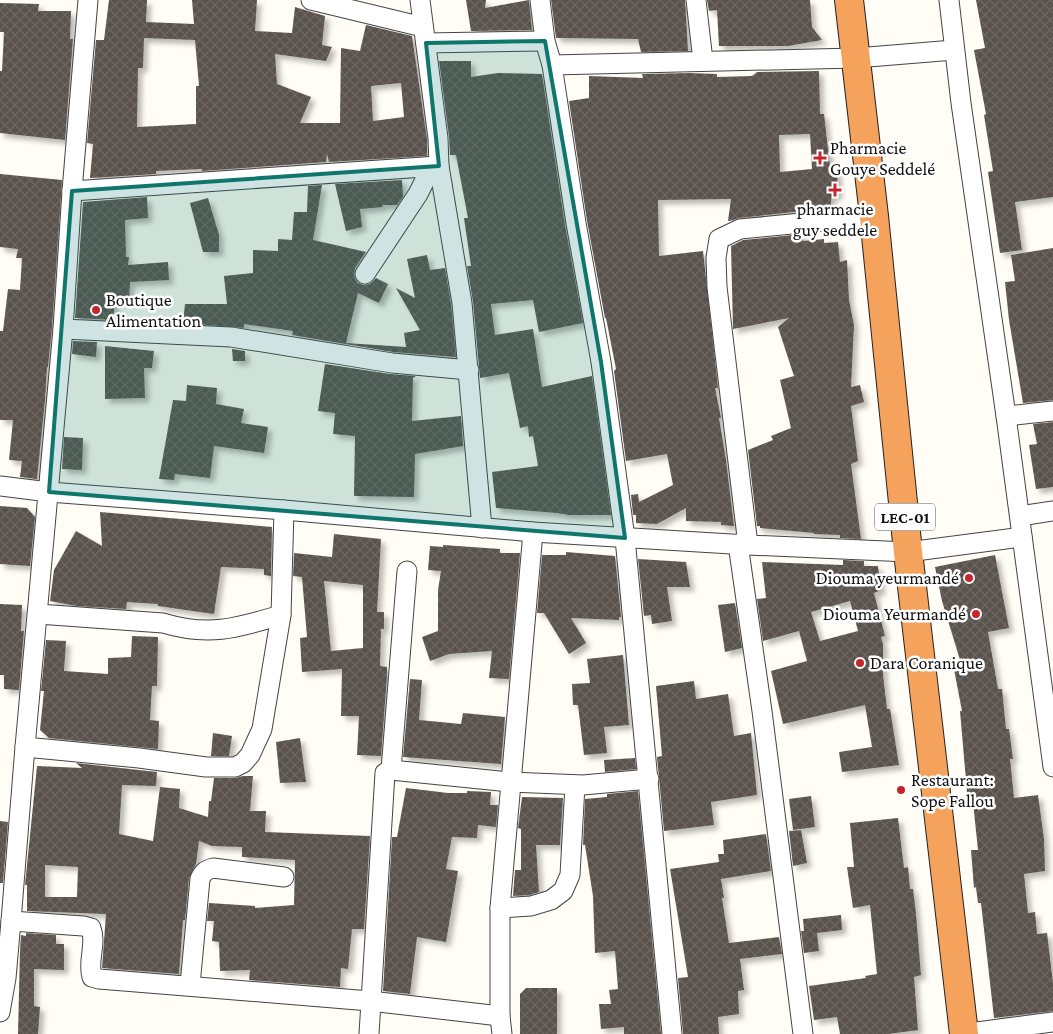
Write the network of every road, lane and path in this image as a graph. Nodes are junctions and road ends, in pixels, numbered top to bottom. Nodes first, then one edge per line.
1 (88, 0) edge
2 (311, 0) edge
3 (420, 0) edge
4 (540, 0) edge
5 (696, 0) edge
6 (849, 0) edge
7 (950, 0) edge
8 (425, 35) junction
9 (545, 41) junction
10 (954, 50) junction
11 (856, 58) junction
12 (703, 61) junction
13 (552, 65) junction
14 (433, 166) junction
15 (72, 191) junction
16 (874, 216) junction
17 (365, 274) dead end
18 (64, 329) junction
19 (469, 370) junction
20 (1053, 411) edge
21 (1006, 416) junction
22 (0, 486) edge
23 (49, 492) junction
24 (284, 510) junction
25 (1053, 511) edge
26 (1020, 516) junction
27 (482, 528) junction
28 (533, 532) junction
29 (1022, 537) junction
30 (625, 538) junction
31 (743, 544) junction
32 (908, 552) junction
33 (407, 571) dead end
34 (38, 614) junction
35 (281, 615) junction
36 (25, 747) junction
37 (1053, 768) edge
38 (391, 770) junction
39 (649, 779) junction
40 (510, 782) junction
41 (575, 785) junction
42 (284, 877) dead end
43 (500, 908) junction
44 (11, 920) junction
45 (190, 985) junction
46 (370, 1001) junction
47 (0, 1012) edge
48 (1053, 1022) edge
49 (501, 1025) edge
50 (369, 1034) edge
51 (672, 1034) edge
52 (803, 1034) edge
53 (963, 1034) edge

1 - 15 street
2 - 8 street
3 - 8 street
4 - 9 street
5 - 12 street
6 - 11 highway, LEC-01
7 - 10 street
8 - 9 street
8 - 14 street
9 - 13 street
10 - 11 street
10 - 21 street
11 - 12 street
11 - 16 highway, LEC-01
12 - 13 street
13 - 30 street
14 - 15 street
14 - 17 street
14 - 19 street
15 - 18 street
16 - 31 street
16 - 32 highway, LEC-01
18 - 19 street
18 - 23 street
19 - 27 street
20 - 21 street
21 - 26 street
22 - 23 street
23 - 24 street
23 - 34 street
24 - 27 street
24 - 35 street
25 - 26 street
26 - 29 street
27 - 28 street
28 - 30 street
28 - 40 street
29 - 32 street
29 - 37 street
30 - 31 street
30 - 39 street
31 - 32 street
31 - 52 street
32 - 53 highway, LEC-01
33 - 38 street
34 - 35 street
34 - 36 street
35 - 36 street
36 - 44 street
38 - 40 street
38 - 46 street
39 - 41 street
39 - 51 street
40 - 41 street
40 - 43 street
41 - 43 street
42 - 45 street
43 - 49 street
44 - 45 street
44 - 47 street
45 - 46 street
46 - 49 street
46 - 50 street
48 - 53 street

